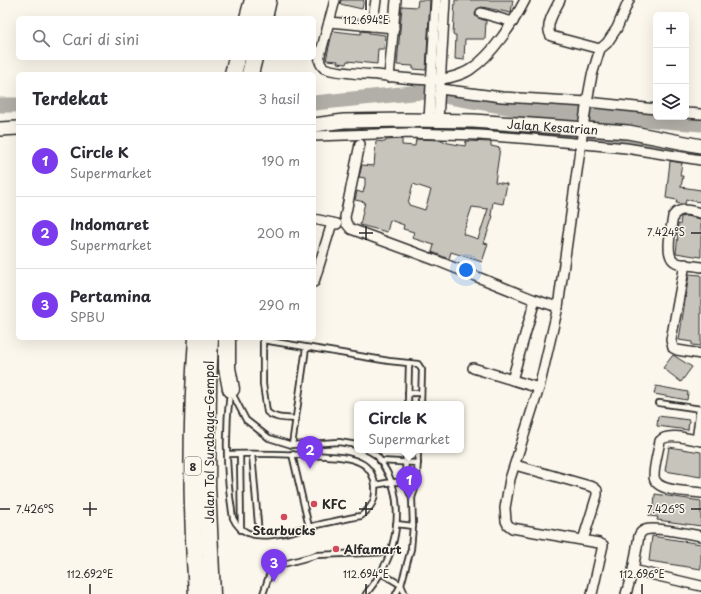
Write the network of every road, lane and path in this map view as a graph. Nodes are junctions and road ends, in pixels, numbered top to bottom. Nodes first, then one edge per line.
1 (253, 0) edge
2 (268, 0) edge
3 (335, 0) edge
4 (376, 0) edge
5 (396, 0) edge
6 (436, 0) edge
7 (445, 0) edge
8 (525, 0) edge
9 (560, 0) edge
10 (630, 0) edge
11 (481, 13) dead end
12 (249, 16) edge
13 (264, 16) edge
14 (329, 22) junction
15 (513, 22) junction
16 (372, 26) junction
17 (394, 28) junction
18 (600, 49) junction
19 (236, 60) edge
20 (254, 60) edge
21 (234, 72) edge
22 (250, 72) edge
23 (389, 77) junction
24 (431, 80) junction
25 (441, 80) junction
26 (437, 91) junction
27 (586, 105) junction
28 (653, 109) edge
29 (689, 112) edge
30 (701, 114) edge
31 (428, 122) junction
32 (316, 125) edge
33 (406, 125) junction
34 (16, 128) edge
35 (0, 129) edge
36 (533, 132) junction
37 (354, 134) junction
38 (582, 134) junction
39 (369, 135) junction
40 (316, 136) edge
41 (627, 141) junction
42 (360, 144) junction
43 (701, 146) edge
44 (701, 160) edge
45 (701, 213) edge
46 (316, 219) edge
47 (332, 223) junction
48 (348, 226) junction
49 (685, 264) junction
50 (701, 267) edge
51 (316, 275) edge
52 (535, 300) junction
53 (558, 307) junction
54 (197, 340) edge
55 (210, 340) edge
56 (227, 340) edge
57 (306, 348) junction
58 (701, 354) edge
59 (409, 363) junction
60 (473, 368) dead end
61 (512, 380) junction
62 (539, 388) junction
63 (231, 389) junction
64 (408, 393) junction
65 (421, 393) junction
66 (408, 401) edge
67 (421, 401) edge
68 (659, 403) dead end
69 (701, 410) edge
70 (296, 419) junction
71 (699, 440) edge
72 (312, 443) junction
73 (292, 444) junction
74 (354, 444) edge
75 (372, 453) edge
76 (406, 453) edge
77 (418, 453) edge
78 (227, 454) junction
79 (240, 454) junction
80 (252, 454) junction
81 (292, 454) junction
82 (311, 456) junction
83 (380, 461) junction
84 (406, 463) junction
85 (418, 463) junction
86 (515, 465) junction
87 (392, 482) junction
88 (406, 482) junction
89 (417, 482) junction
90 (375, 485) junction
91 (701, 493) edge
92 (412, 498) junction
93 (396, 524) junction
94 (413, 526) junction
95 (309, 527) junction
96 (241, 530) junction
97 (258, 535) junction
98 (701, 536) edge
99 (583, 540) junction
100 (390, 552) junction
101 (633, 570) junction
102 (381, 573) junction
103 (401, 585) junction
104 (701, 586) edge
105 (198, 594) edge
106 (212, 594) edge
107 (263, 594) edge
108 (366, 594) edge
109 (396, 594) edge
110 (405, 594) edge
111 (592, 594) edge
112 (626, 594) edge

1 - 12 highway
2 - 13 highway
3 - 14 street
4 - 16 street
5 - 17 street
6 - 24 street
7 - 25 street
8 - 15 street
9 - 18 street
10 - 18 street
11 - 15 street
14 - 16 street
14 - 23 street
15 - 25 street
16 - 17 street
17 - 23 street
18 - 27 street
19 - 21 highway
20 - 22 highway
23 - 24 street
24 - 25 street
24 - 26 street
25 - 26 street
26 - 27 street
26 - 31 street
27 - 28 street
27 - 38 street
29 - 30 street
31 - 33 street, Jalan Kesatrian
31 - 36 street, Jalan Kesatrian
31 - 36 street
32 - 33 street, Jalan Kesatrian
33 - 39 street
34 - 35 street
36 - 38 street, Jalan Kesatrian
37 - 39 street
37 - 40 street
37 - 42 street
38 - 41 street, Jalan Kesatrian
38 - 53 street
39 - 42 street
41 - 43 street, Jalan Kesatrian
41 - 44 street
42 - 48 street
45 - 49 street
46 - 47 street
47 - 48 street
47 - 51 street
48 - 52 street
49 - 50 street
49 - 58 street
52 - 53 street
52 - 61 street
53 - 62 street
54 - 105 highway, Jalan Tol Surabaya–Gempol / 8
55 - 106 highway, Jalan Tol Surabaya–Gempol / 8
56 - 63 highway
57 - 59 lane
57 - 70 lane
57 - 70 lane
59 - 64 lane
59 - 65 lane
60 - 61 street
61 - 62 street
62 - 86 street
63 - 73 lane
63 - 78 lane
64 - 65 lane
64 - 66 lane
65 - 67 lane
68 - 69 lane
69 - 71 street
70 - 73 lane
71 - 91 street
72 - 73 lane
72 - 74 lane
72 - 82 lane
75 - 83 lane
76 - 84 lane
77 - 85 lane
78 - 79 lane
78 - 96 lane
79 - 80 lane
79 - 96 lane
80 - 81 lane
80 - 97 lane
81 - 82 lane
81 - 95 lane
82 - 90 lane
83 - 84 lane
83 - 87 lane
84 - 85 lane
84 - 88 lane
85 - 89 lane
86 - 99 street
86 - 99 street
87 - 88 lane
87 - 90 lane
87 - 93 lane
88 - 89 lane
88 - 92 lane
89 - 92 lane
90 - 95 lane
92 - 94 lane
93 - 94 lane
93 - 100 lane
94 - 103 lane
95 - 97 lane
96 - 97 lane
98 - 101 street
99 - 111 street
100 - 102 lane
100 - 107 lane
101 - 104 street
101 - 112 street
102 - 103 lane
102 - 108 lane
103 - 109 lane
103 - 110 lane

